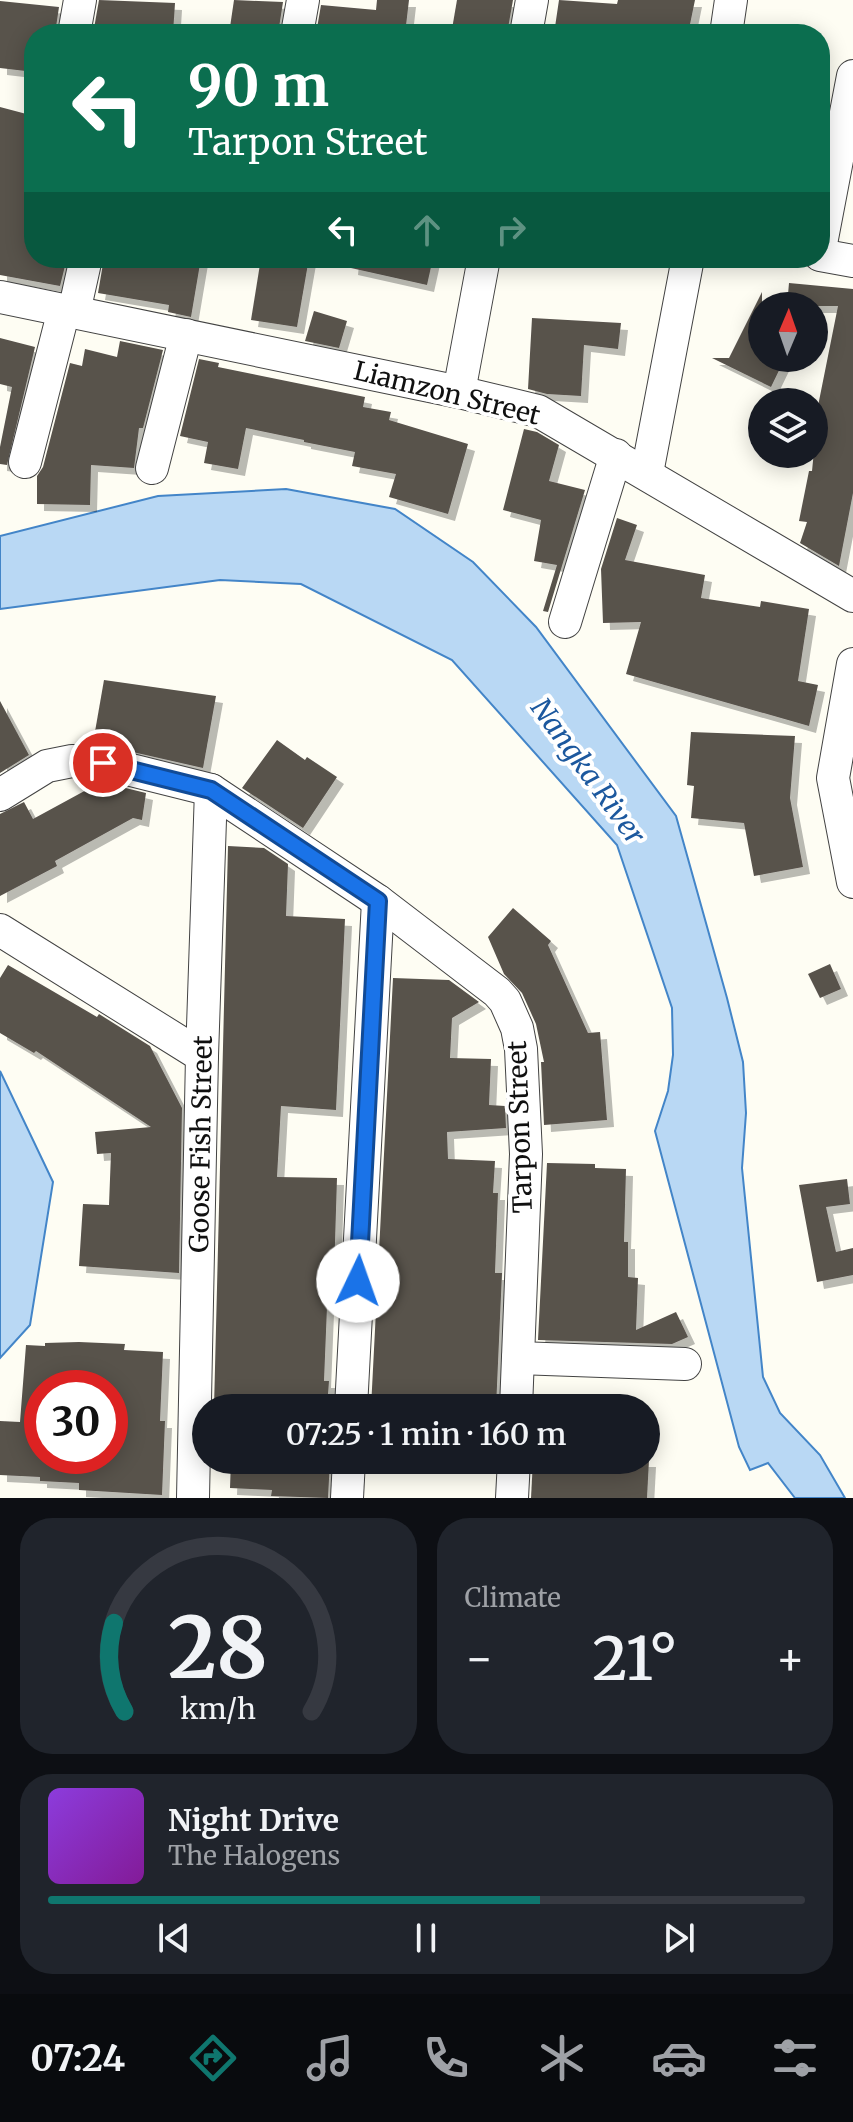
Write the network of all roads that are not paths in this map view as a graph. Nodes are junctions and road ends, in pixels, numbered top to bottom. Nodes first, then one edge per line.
1 (80, 0) edge
2 (303, 0) edge
3 (532, 0) edge
4 (731, 0) edge
5 (76, 24) edge
6 (299, 24) edge
7 (528, 24) edge
8 (727, 24) edge
9 (853, 76) edge
10 (830, 199) edge
11 (830, 255) edge
12 (853, 261) edge
13 (83, 268) edge
14 (482, 268) edge
15 (686, 268) edge
16 (0, 297) edge
17 (69, 311) junction
18 (186, 335) junction
19 (459, 392) junction
20 (616, 455) junction
21 (25, 462) dead end
22 (152, 468) dead end
23 (647, 473) junction
24 (853, 596) edge
25 (565, 622) dead end
26 (853, 664) edge
27 (211, 790) junction
28 (0, 795) edge
29 (853, 882) edge
30 (378, 901) junction
31 (0, 930) edge
32 (202, 1056) junction
33 (518, 1358) junction
34 (685, 1364) dead end
35 (352, 1394) edge
36 (517, 1394) edge
37 (348, 1474) edge
38 (513, 1474) edge
39 (193, 1498) edge
40 (347, 1498) edge
41 (512, 1498) edge

1 - 5 street
2 - 6 street
3 - 7 street
4 - 8 street
9 - 10 street
11 - 12 street
13 - 17 street
14 - 19 street
15 - 23 street
16 - 17 street, Liamzon Street
17 - 18 street, Liamzon Street
17 - 21 street
18 - 19 street, Liamzon Street
18 - 22 street
19 - 20 street, Liamzon Street
20 - 23 street, Liamzon Street
20 - 25 street
23 - 24 street, Liamzon Street
26 - 29 street
27 - 28 street, Tarpon Street
27 - 30 street, Tarpon Street
27 - 32 street, Goose Fish Street
30 - 33 street, Tarpon Street
30 - 35 street
31 - 32 street
32 - 39 street, Goose Fish Street
33 - 34 street
33 - 36 street, Tarpon Street
37 - 40 street
38 - 41 street

